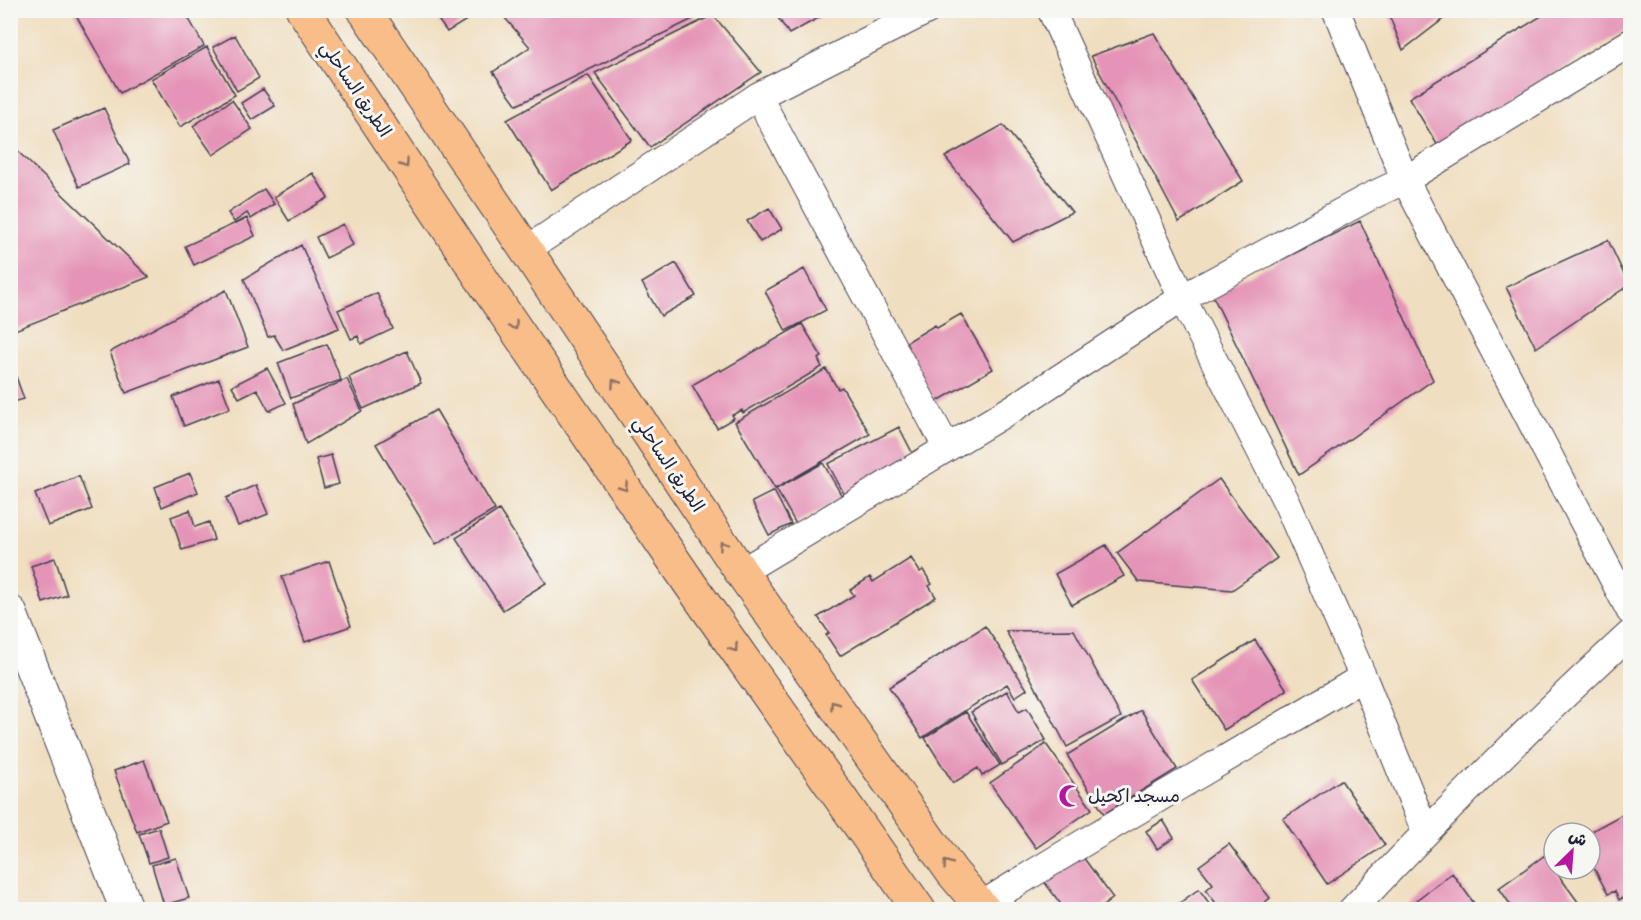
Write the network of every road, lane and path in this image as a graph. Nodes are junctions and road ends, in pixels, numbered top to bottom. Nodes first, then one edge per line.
1 (303, 10) edge
2 (364, 10) edge
3 (928, 10) edge
4 (1051, 10) edge
5 (1336, 10) edge
6 (1630, 43) edge
7 (758, 96) junction
8 (1405, 180) junction
9 (526, 250) junction
10 (1182, 298) junction
11 (947, 448) junction
12 (741, 572) junction
13 (1630, 611) edge
14 (10, 612) edge
15 (1630, 633) edge
16 (1364, 677) junction
17 (1425, 831) junction
18 (982, 908) edge
19 (127, 909) edge
20 (919, 909) edge
21 (1352, 909) edge

1 -> 20 highway, الطريق الساحلي
2 - 9 highway, الطريق الساحلي
3 - 7 street
4 - 10 street
5 - 8 street
6 - 8 street
7 - 9 street
7 - 11 street
8 - 10 street
8 - 13 street
12 -> 9 highway, الطريق الساحلي
10 - 11 street
10 - 16 street
11 - 12 street
18 -> 12 highway, الطريق الساحلي
14 - 19 street
15 - 17 street
16 - 17 street
16 - 18 street
17 - 21 street

